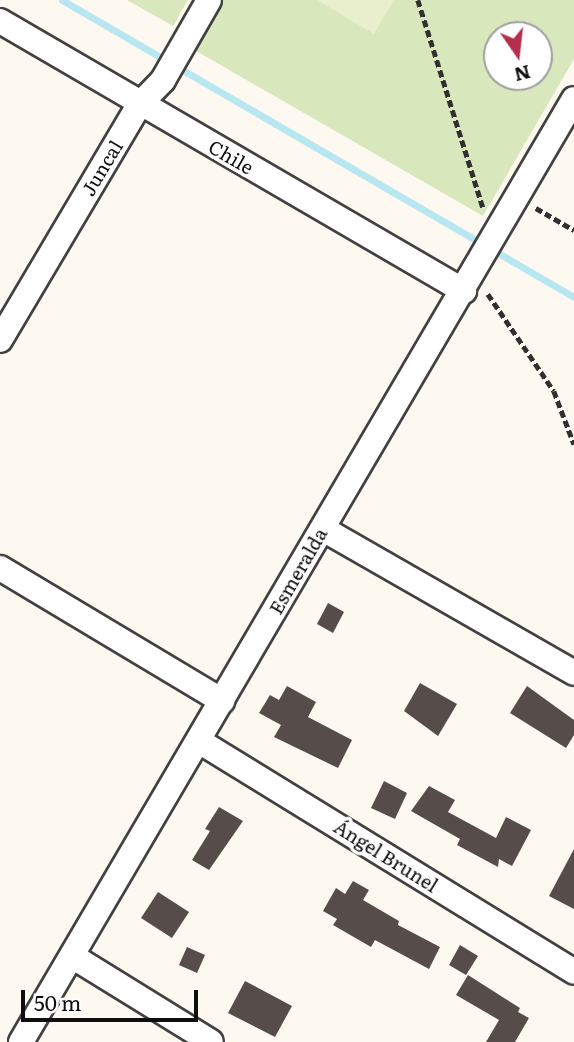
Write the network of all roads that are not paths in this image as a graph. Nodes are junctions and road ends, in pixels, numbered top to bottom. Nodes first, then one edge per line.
1 (209, 0) edge
2 (0, 21) edge
3 (574, 99) edge
4 (139, 104) junction
5 (472, 277) junction
6 (0, 340) edge
7 (323, 529) junction
8 (0, 568) edge
9 (574, 674) edge
10 (222, 702) junction
11 (199, 741) junction
12 (72, 956) junction
13 (574, 972) edge
14 (22, 1042) edge
15 (212, 1042) edge

1 - 4 street, Juncal
2 - 4 street, Chile
3 - 5 street, Esmeralda
4 - 5 street, Chile
4 - 6 street, Juncal
5 - 7 street, Esmeralda
7 - 9 street
7 - 10 street, Esmeralda
8 - 10 street
10 - 11 street, Esmeralda
11 - 12 street, Esmeralda
11 - 13 street, Ángel Brunel
12 - 14 street, Esmeralda
12 - 15 street

